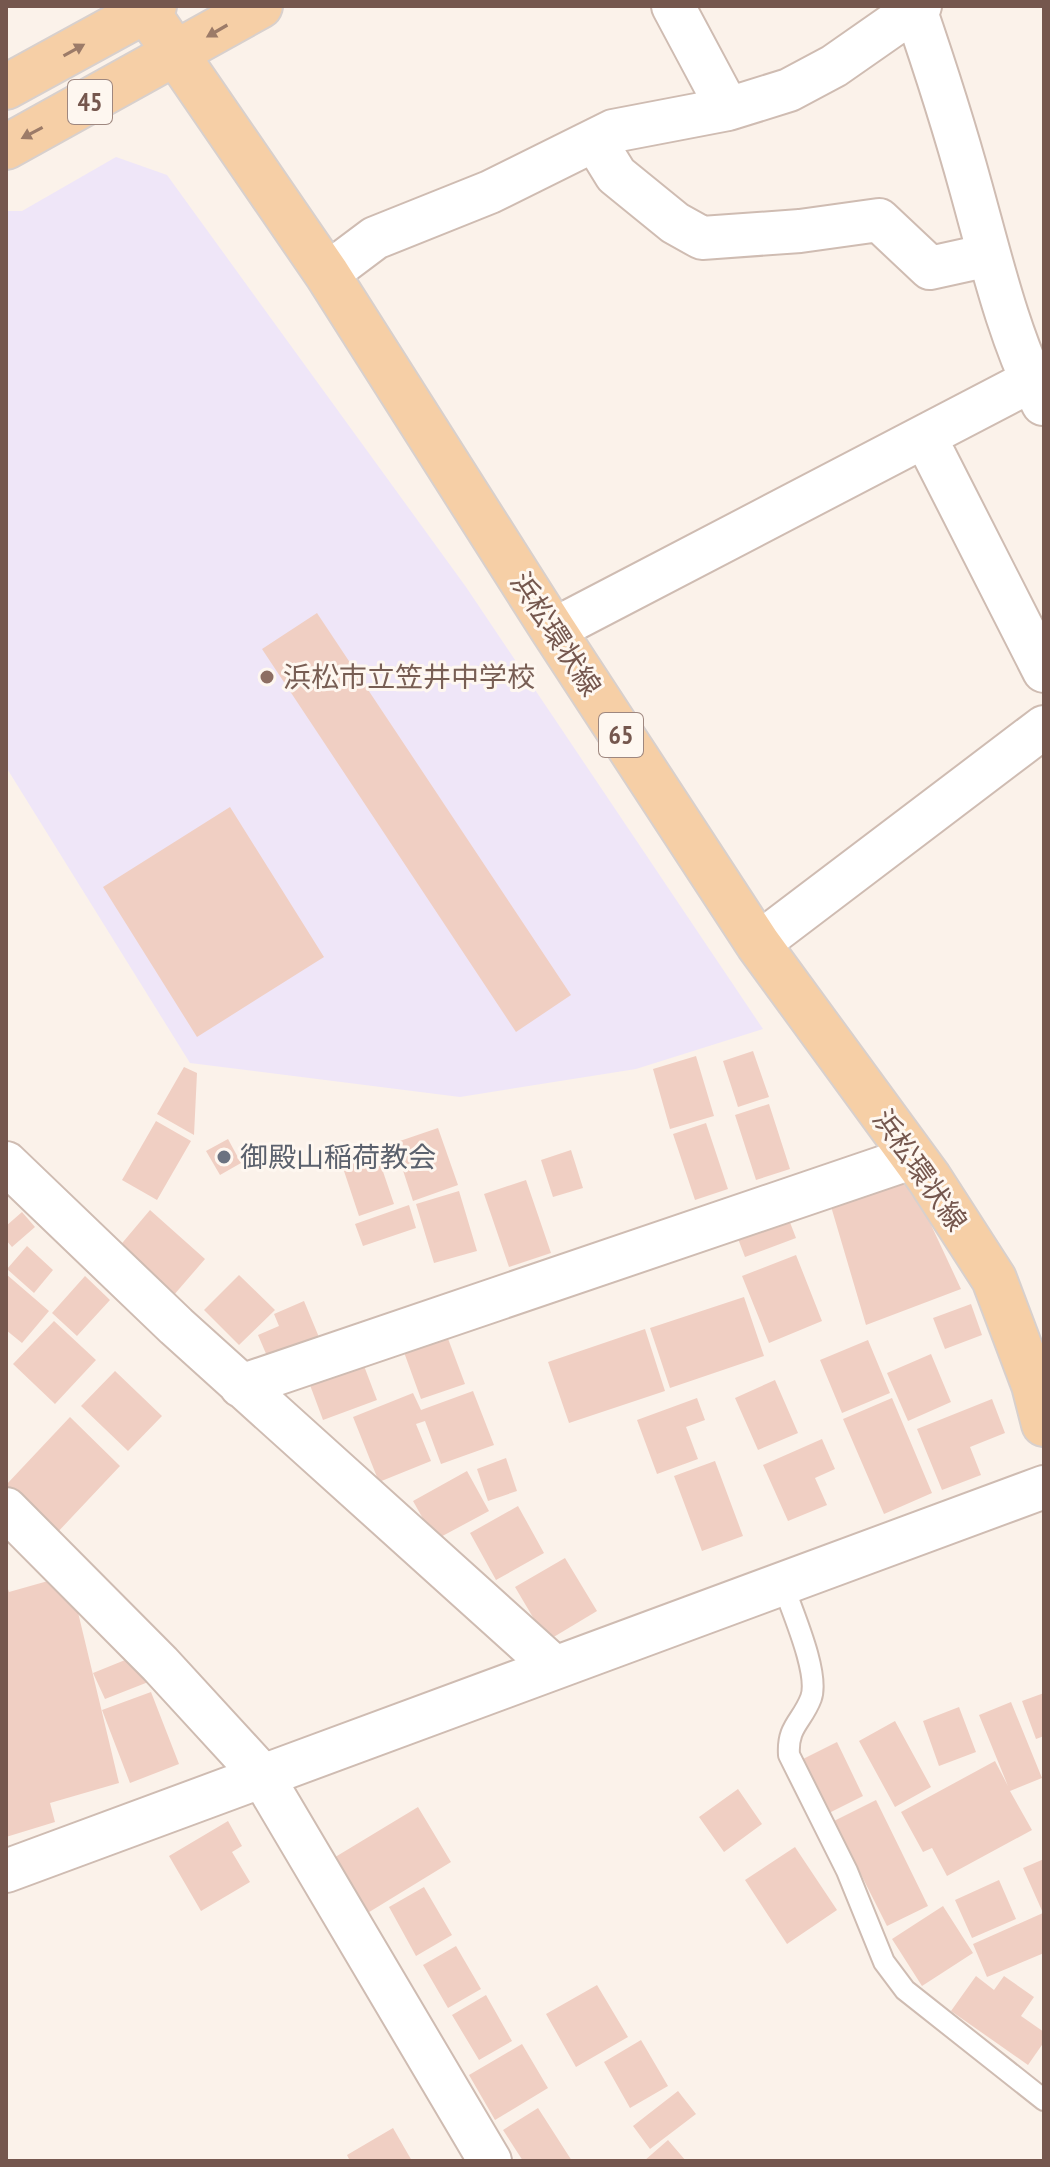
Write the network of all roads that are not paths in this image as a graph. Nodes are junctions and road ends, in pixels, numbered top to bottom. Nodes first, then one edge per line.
1 (260, 6) edge
2 (673, 6) edge
3 (148, 7) edge
4 (916, 7) edge
5 (174, 56) junction
6 (6, 87) edge
7 (728, 109) junction
8 (595, 141) junction
9 (6, 147) edge
10 (989, 255) junction
11 (327, 274) junction
12 (1040, 387) edge
13 (925, 437) junction
14 (553, 630) junction
15 (1044, 671) edge
16 (1044, 727) edge
17 (758, 944) junction
18 (914, 1157) junction
19 (6, 1163) edge
20 (241, 1386) junction
21 (1044, 1424) edge
22 (1044, 1487) edge
23 (6, 1509) edge
24 (782, 1582) junction
25 (554, 1667) junction
26 (261, 1774) junction
27 (6, 1871) edge
28 (1044, 2100) edge
29 (490, 2161) edge

1 -> 5 main road
2 - 7 street
3 - 5 main road, 浜松環状線 / 65
6 -> 3 main road, 45
4 - 7 street
4 - 10 street
5 -> 9 main road, 45
5 - 11 main road, 浜松環状線 / 65
7 - 8 street
8 - 10 street
8 - 11 street
10 - 12 street
11 - 14 main road, 浜松環状線 / 65
12 - 13 street
13 - 14 street
13 - 15 street
14 - 17 main road, 浜松環状線 / 65
16 - 17 street
17 - 18 main road, 浜松環状線 / 65
18 - 20 street
18 - 21 main road, 浜松環状線 / 65
19 - 20 street
20 - 25 street
22 - 24 street
23 - 26 street
24 - 25 street
24 - 28 lane
25 - 26 street
26 - 27 street
26 - 29 street

